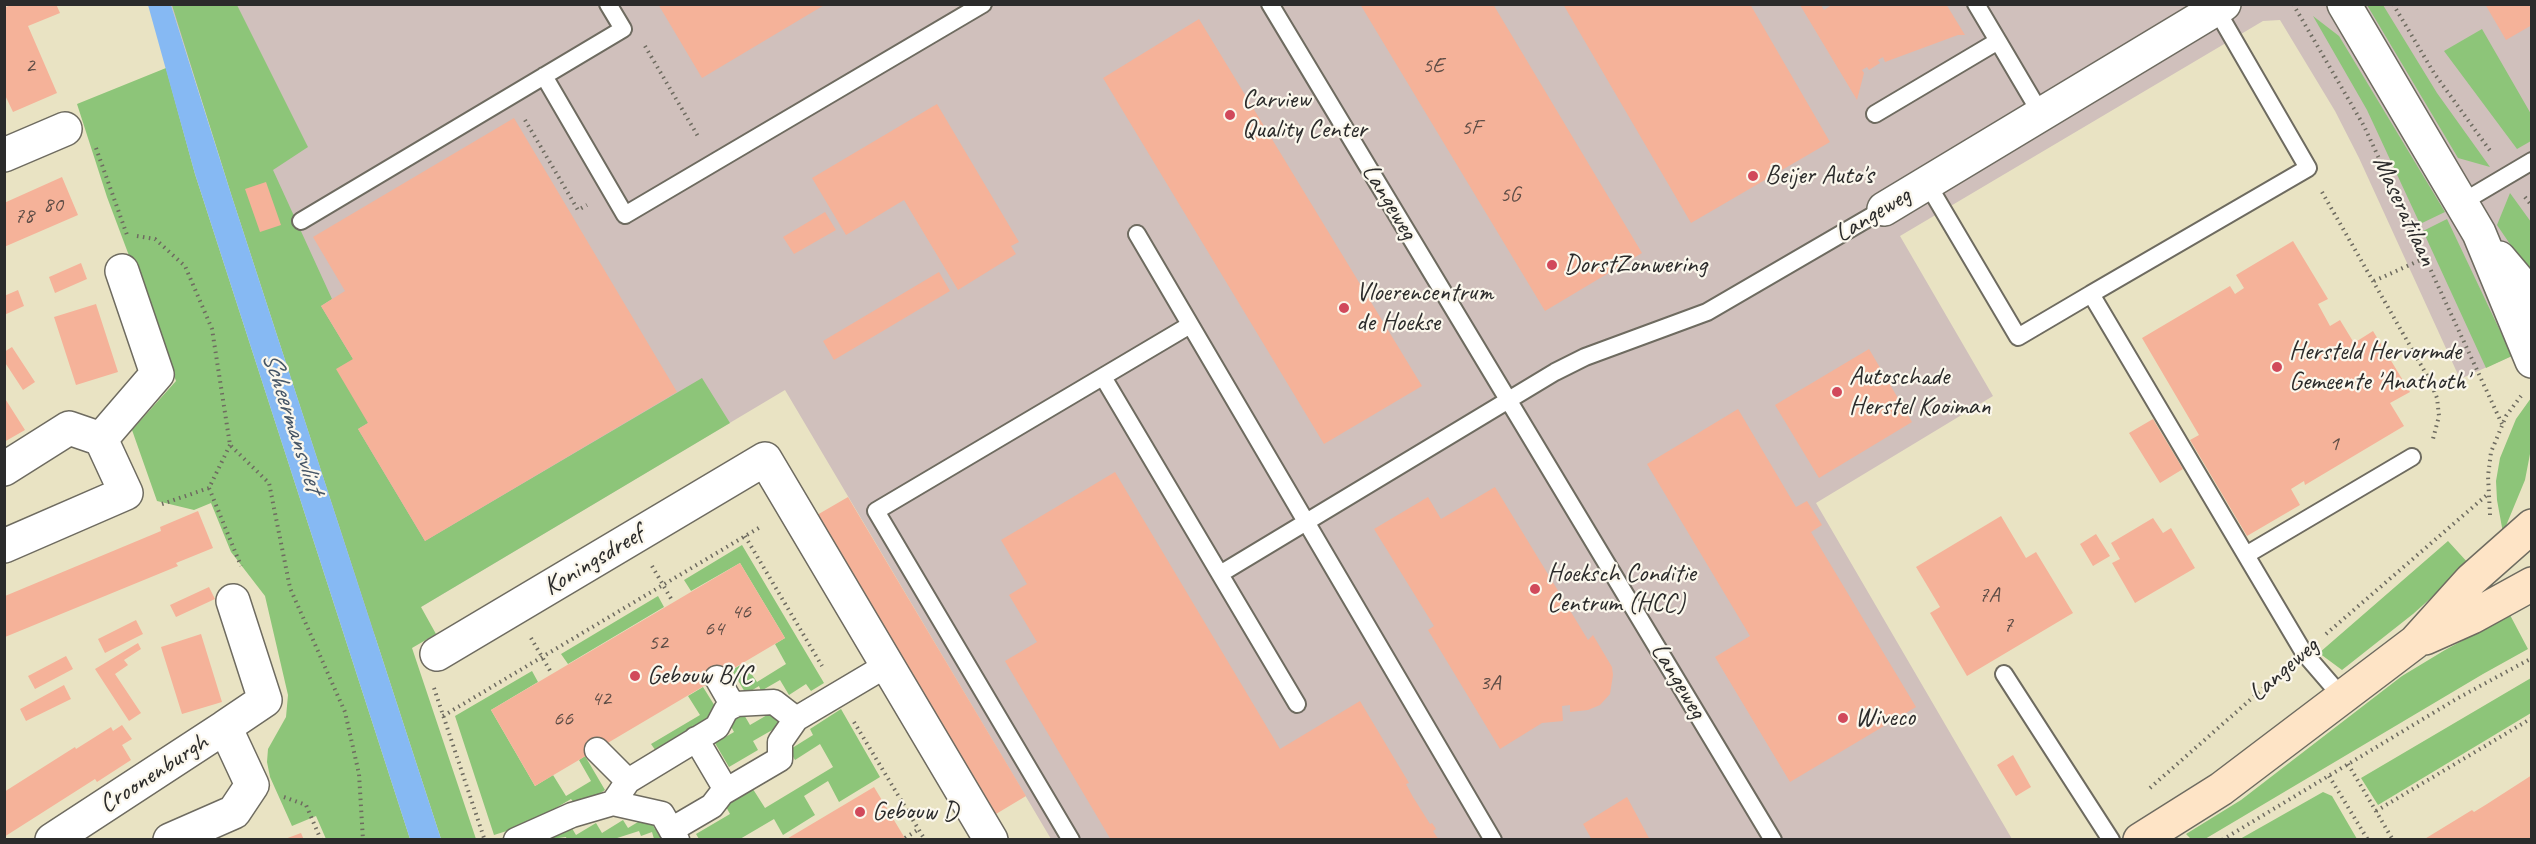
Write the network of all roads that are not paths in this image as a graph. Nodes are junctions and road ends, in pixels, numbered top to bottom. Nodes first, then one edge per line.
1 (608, 4) edge
2 (983, 4) edge
3 (1270, 4) edge
4 (1976, 4) edge
5 (2344, 4) edge
6 (2208, 9) edge
7 (1998, 41) junction
8 (544, 76) junction
9 (1875, 114) dead end
10 (2041, 114) junction
11 (65, 129) road end
12 (4, 155) edge
13 (2532, 161) edge
14 (1927, 183) junction
15 (2461, 202) junction
16 (1884, 209) joint
17 (301, 221) dead end
18 (2479, 233) junction
19 (1137, 234) dead end
20 (122, 271) dead end
21 (2091, 294) junction
22 (2532, 297) edge
23 (1190, 325) junction
24 (2528, 376) edge
25 (1102, 377) junction
26 (1508, 400) junction
27 (101, 439) junction
28 (2412, 457) road end
29 (4, 469) edge
30 (1306, 522) junction
31 (2532, 526) edge
32 (4, 546) edge
33 (2246, 555) junction
34 (1220, 574) junction
35 (2532, 584) edge
36 (233, 601) road end
37 (2415, 642) junction
38 (437, 654) road end
39 (887, 665) junction
40 (2004, 674) dead end
41 (717, 678) dead end
42 (2342, 697) junction
43 (1297, 704) dead end
44 (733, 706) junction
45 (796, 719) junction
46 (225, 728) junction
47 (696, 739) junction
48 (597, 750) dead end
49 (627, 781) junction
50 (726, 790) junction
51 (613, 803) junction
52 (674, 835) edge
53 (52, 840) edge
54 (170, 840) edge
55 (516, 840) edge
56 (991, 840) edge
57 (1071, 840) edge
58 (1493, 840) edge
59 (1773, 840) edge
60 (2111, 840) edge
61 (2140, 840) edge

1 - 8 lane
2 - 8 lane
3 - 26 lane, Langeweg
4 - 7 lane
5 - 15 street, Maseratilaan
6 - 10 street, Langeweg
6 - 21 lane
7 - 9 lane
7 - 10 lane
8 - 17 lane
10 - 14 street, Langeweg
11 - 12 street
13 - 15 lane
14 - 16 street, Langeweg
14 - 21 lane
15 - 18 street, Maseratilaan
16 - 26 lane, Langeweg
18 - 22 street, Maseratilaan
18 - 24 street, Maseratilaan
19 - 23 lane
20 - 27 street
21 - 33 lane
23 - 25 lane
23 - 30 lane
25 - 34 lane
25 - 57 lane
26 - 30 lane, Langeweg
26 - 59 lane, Langeweg
27 - 29 street
27 - 32 street
28 - 33 lane
30 - 34 lane, Langeweg
30 - 58 lane
31 - 37 main road
33 - 42 lane
34 - 43 lane
35 - 37 main road
36 - 46 street, Croonenburgh
37 - 42 main road
38 - 39 street, Koningsdreef
39 - 45 street
39 - 56 street, Koningsdreef
40 - 60 lane
41 - 44 street
42 - 61 main road
44 - 45 street
44 - 47 street
45 - 50 street
46 - 53 street, Croonenburgh
46 - 54 street, Croonenburgh
47 - 49 street
47 - 50 street
48 - 49 street
49 - 51 street
50 - 52 street
51 - 52 street
51 - 55 street

